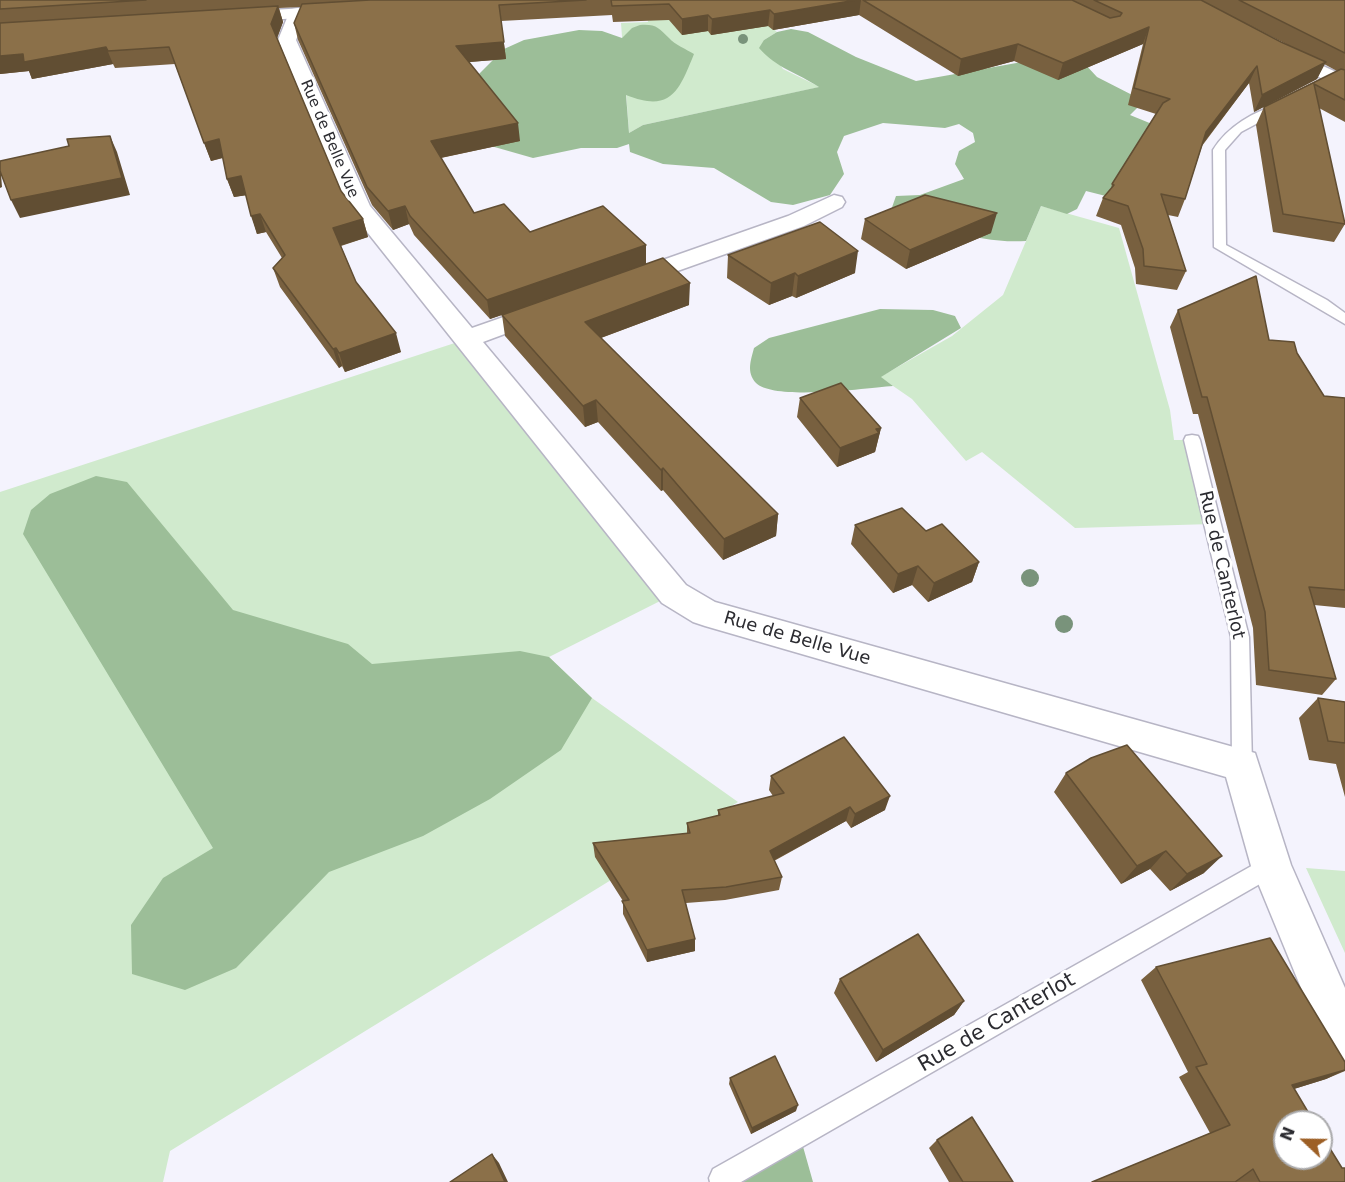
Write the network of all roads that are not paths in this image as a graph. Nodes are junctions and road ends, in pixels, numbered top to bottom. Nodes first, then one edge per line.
1 (357, 10) edge
2 (298, 13) junction
3 (219, 18) edge
4 (1261, 42) edge
5 (1335, 82) edge
6 (1295, 99) edge
7 (834, 202) dead end
8 (609, 287) edge
9 (566, 303) edge
10 (1345, 320) edge
11 (467, 339) junction
12 (1192, 441) dead end
13 (1242, 765) junction
14 (1271, 866) junction
15 (1345, 1040) edge
16 (722, 1178) dead end

1 - 2 street
2 - 3 street
2 - 11 street, Rue de Belle Vue
4 - 5 street
6 - 10 lane
7 - 8 street
9 - 11 street
11 - 13 street, Rue de Belle Vue
12 - 13 lane, Rue de Canterlot
13 - 14 street, Rue de Canterlot
14 - 15 street, Rue de Canterlot
14 - 16 lane, Rue de Canterlot

